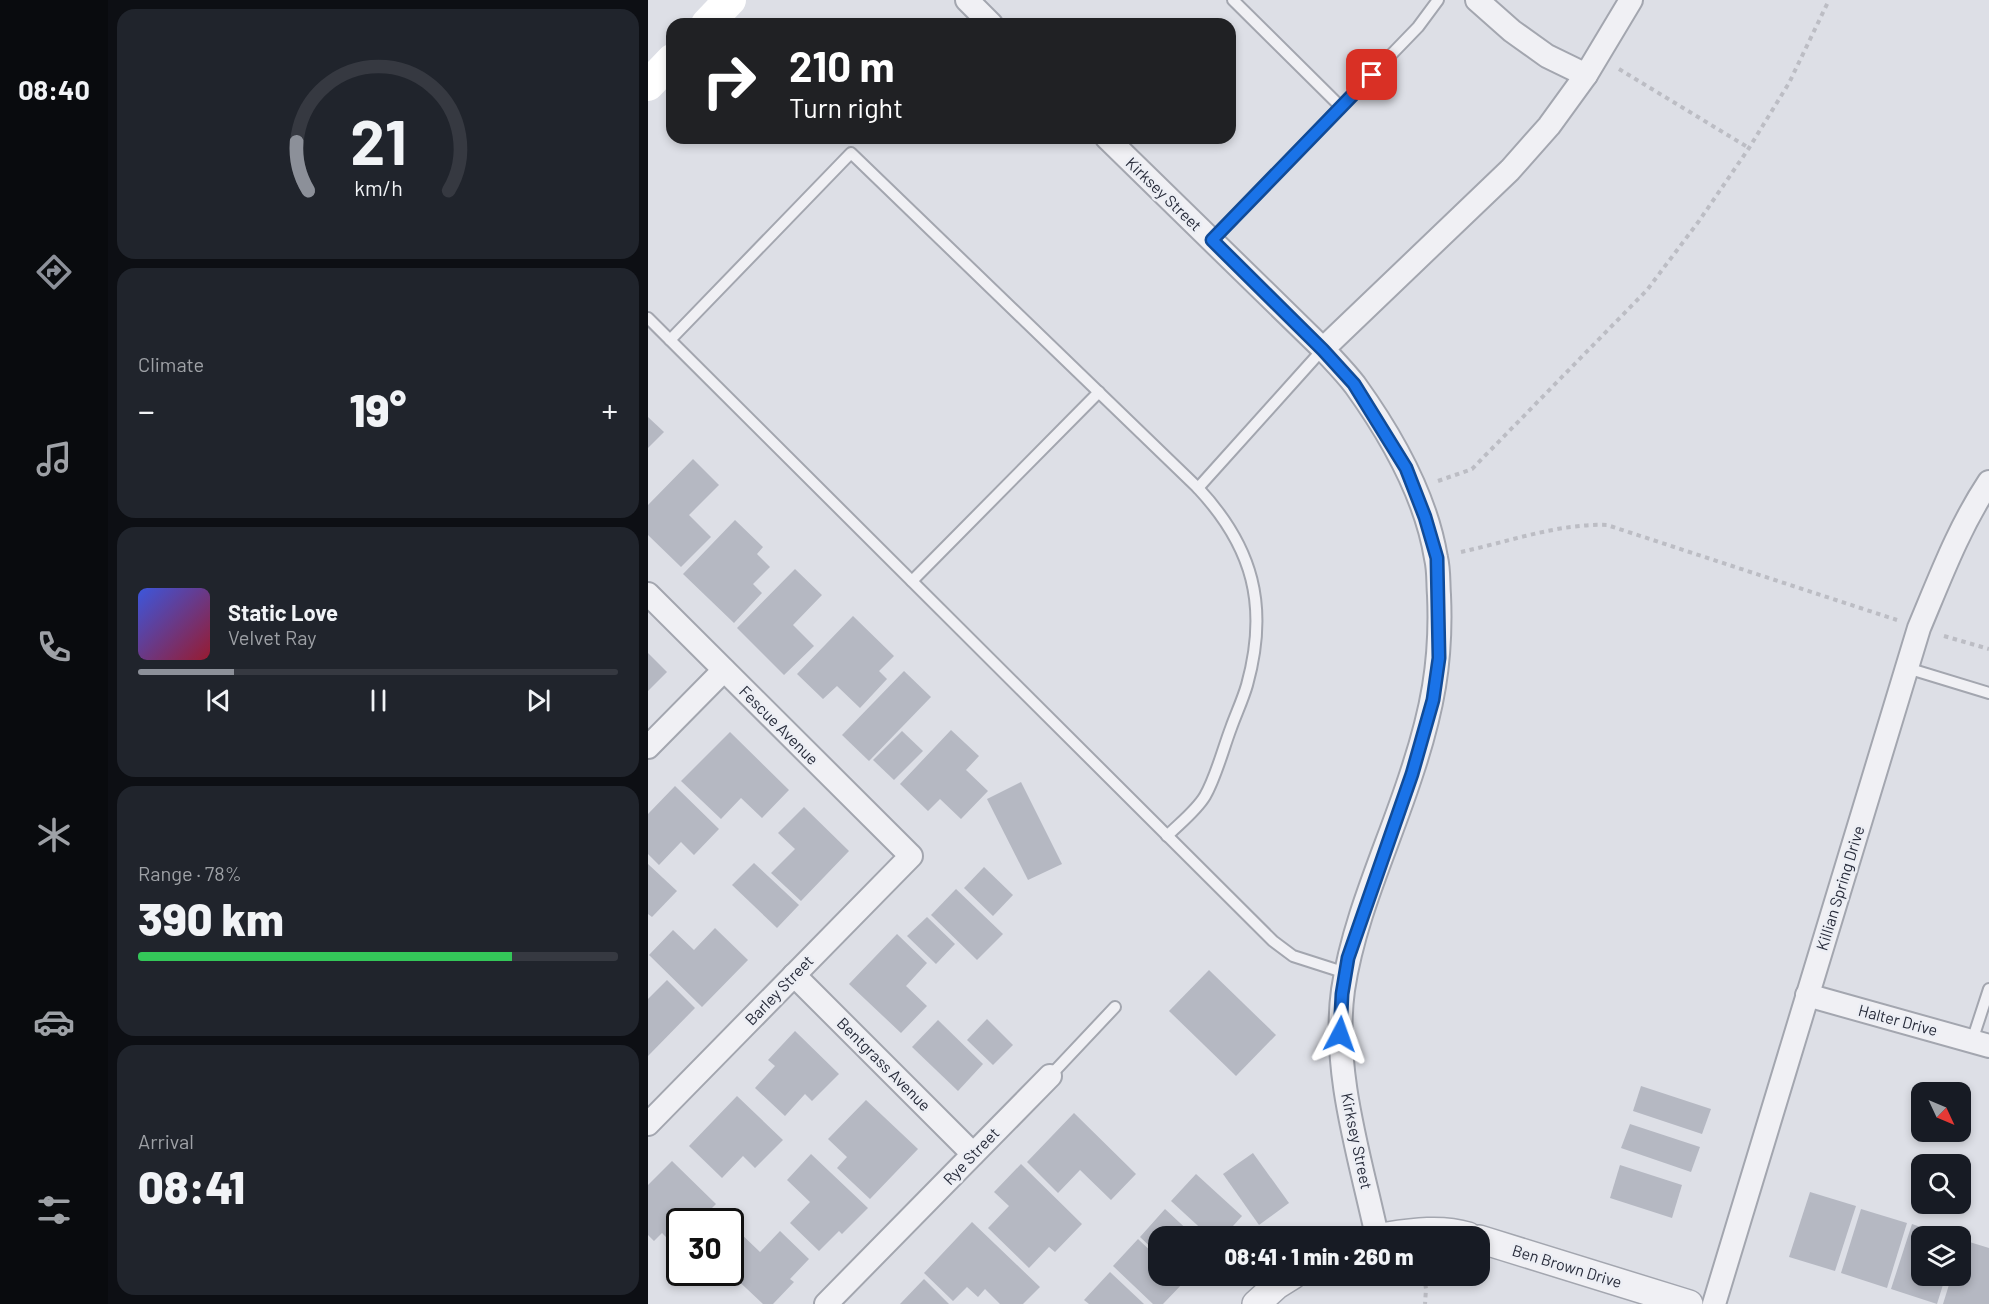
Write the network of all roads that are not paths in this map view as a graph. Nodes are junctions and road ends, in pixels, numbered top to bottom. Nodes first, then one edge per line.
1 (730, 0) edge
2 (967, 0) edge
3 (1233, 0) edge
4 (1438, 0) edge
5 (1477, 0) edge
6 (1631, 0) edge
7 (713, 18) edge
8 (985, 18) edge
9 (1592, 65) junction
10 (666, 66) edge
11 (648, 85) edge
12 (1341, 106) junction
13 (1113, 144) edge
14 (1212, 240) junction
15 (648, 318) edge
16 (670, 340) junction
17 (1323, 350) junction
18 (1099, 392) junction
19 (1989, 482) edge
20 (1198, 488) junction
21 (912, 581) junction
22 (648, 594) edge
23 (1907, 668) junction
24 (724, 670) junction
25 (1989, 693) edge
26 (648, 747) edge
27 (1167, 836) junction
28 (911, 856) joint
29 (1346, 973) junction
30 (794, 975) junction
31 (1989, 989) edge
32 (1807, 995) junction
33 (1115, 1007) dead end
34 (1980, 1043) edge
35 (1050, 1076) joint
36 (648, 1124) edge
37 (974, 1154) junction
38 (1375, 1226) edge
39 (1490, 1242) edge
40 (1276, 1286) edge
41 (826, 1304) edge
42 (1256, 1304) edge
43 (1689, 1304) edge
44 (1714, 1304) edge

1 - 7 main road
2 - 8 street
3 - 12 lane
4 - 12 lane
5 - 9 street
6 - 9 street
9 - 17 street
10 - 11 main road
12 - 14 lane
13 - 14 street, Kirksey Street
14 - 17 street, Kirksey Street
15 - 16 lane
16 - 18 lane
16 - 21 lane
17 - 20 lane
17 - 29 street, Kirksey Street
18 - 20 lane
18 - 21 lane
19 - 23 street, Killian Spring Drive
20 - 27 lane
21 - 27 lane
22 - 24 street, Fescue Avenue
23 - 25 lane
23 - 32 street, Killian Spring Drive
24 - 26 street
24 - 28 street, Fescue Avenue
27 - 29 lane
28 - 30 street, Barley Street
29 - 38 street, Kirksey Street
30 - 36 street, Barley Street
30 - 37 street, Bentgrass Avenue
31 - 34 lane
32 - 34 street, Halter Drive
32 - 44 street, Killian Spring Drive
33 - 35 lane, Rye Street
35 - 37 street, Rye Street
37 - 41 street, Rye Street
39 - 43 street, Ben Brown Drive
40 - 42 street

